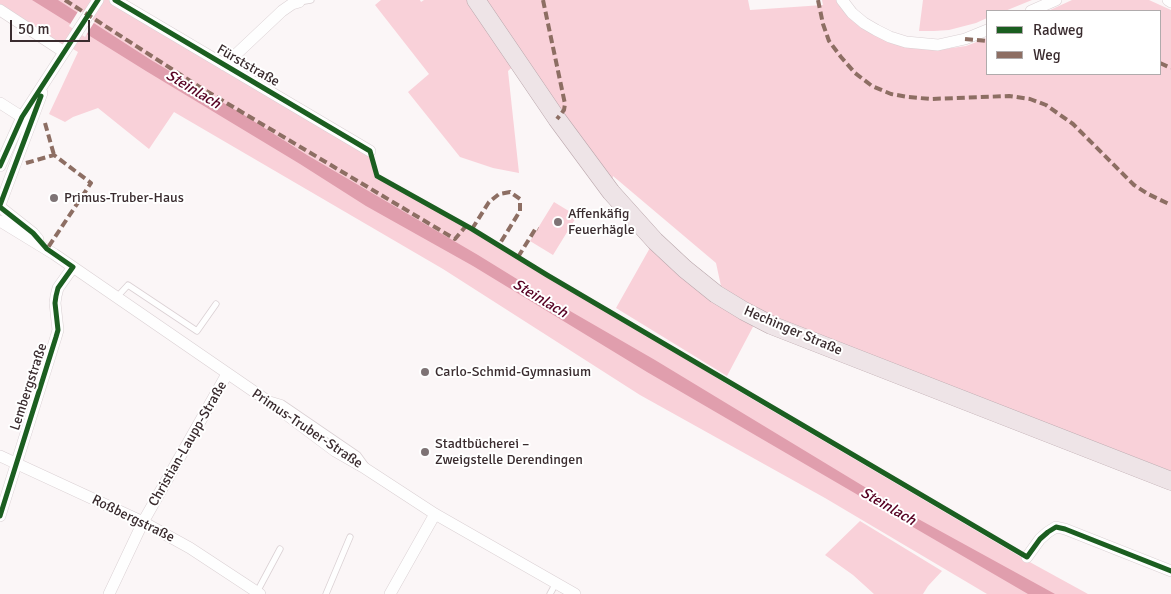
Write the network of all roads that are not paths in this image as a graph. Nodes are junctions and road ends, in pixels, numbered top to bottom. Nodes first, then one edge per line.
1 (116, 0) edge
2 (476, 0) edge
3 (842, 0) edge
4 (1056, 0) edge
5 (305, 1) edge
6 (95, 4) edge
7 (0, 10) edge
8 (1033, 10) edge
9 (986, 30) edge
10 (64, 52) junction
11 (224, 65) junction
12 (0, 103) edge
13 (27, 119) junction
14 (370, 151) dead end
15 (1, 160) edge
16 (0, 206) edge
17 (0, 221) edge
18 (47, 249) junction
19 (72, 267) junction
20 (117, 297) junction
21 (216, 304) dead end
22 (227, 374) junction
23 (0, 456) edge
24 (16, 463) junction
25 (1171, 481) edge
26 (435, 514) junction
27 (0, 516) edge
28 (143, 522) junction
29 (350, 537) dead end
30 (280, 549) dead end
31 (1028, 556) dead end
32 (1171, 571) edge
33 (556, 583) junction
34 (258, 593) edge
35 (109, 594) edge
36 (326, 594) edge
37 (390, 594) edge
38 (550, 594) edge
39 (575, 594) edge

1 - 11 street, Fürststraße
2 - 25 main road, Hechinger Straße
3 - 9 street
4 - 8 street
5 - 11 street, Fürststraße
6 - 10 street
7 - 10 street
10 - 13 street
11 - 14 street, Fürststraße
12 - 13 street
13 - 15 street
13 - 16 street
16 - 18 street, Primus-Truber-Straße
17 - 18 street, Primus-Truber-Straße
18 - 19 street, Primus-Truber-Straße
19 - 20 street, Primus-Truber-Straße
19 - 24 street, Lembergstraße
20 - 21 lane
20 - 22 street, Primus-Truber-Straße
22 - 26 street, Primus-Truber-Straße
22 - 28 street, Christian-Laupp-Straße
23 - 24 street, Roßbergstraße
24 - 27 street, Lembergstraße
24 - 28 street, Roßbergstraße
26 - 33 street, Primus-Truber-Straße
26 - 37 street
28 - 34 street, Roßbergstraße
28 - 35 street, Christian-Laupp-Straße
29 - 36 lane
30 - 34 lane
31 - 32 street
33 - 38 lane
33 - 39 street, Primus-Truber-Straße

